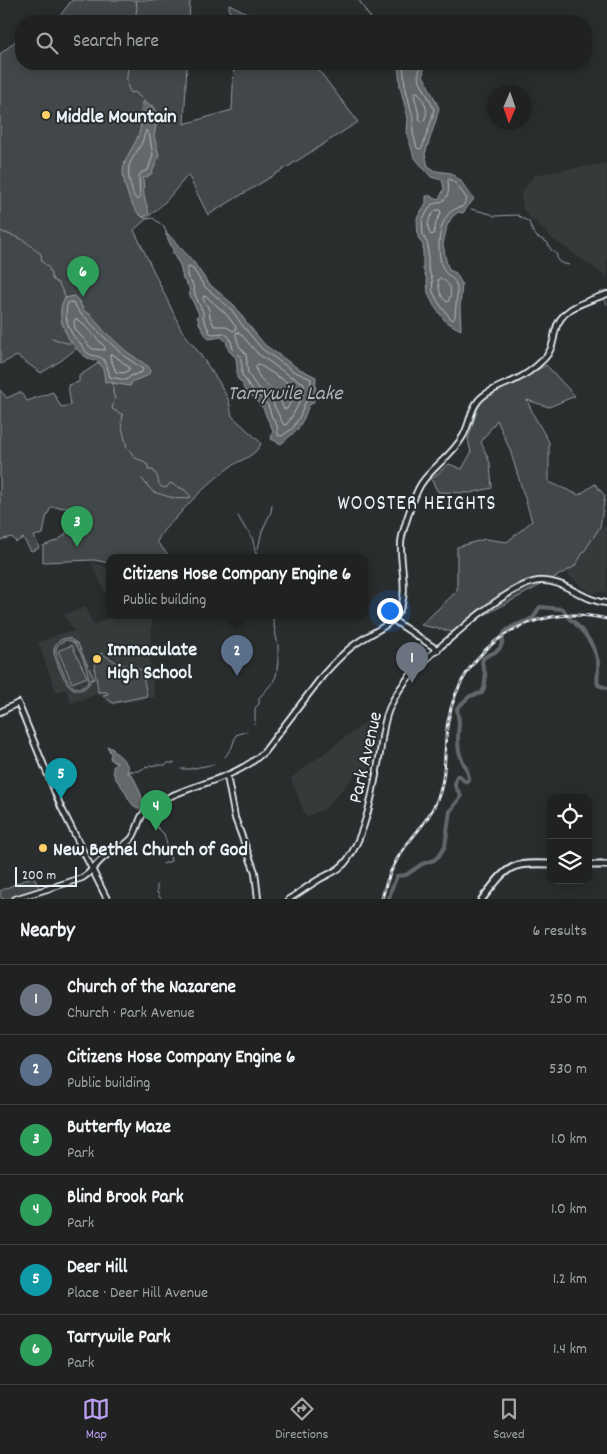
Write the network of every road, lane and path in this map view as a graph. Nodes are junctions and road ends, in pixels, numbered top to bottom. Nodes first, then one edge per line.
1 (607, 294) edge
2 (607, 603) edge
3 (393, 620) junction
4 (438, 650) junction
5 (0, 712) edge
6 (239, 770) junction
7 (227, 776) junction
8 (230, 793) junction
9 (105, 856) junction
10 (89, 863) junction
11 (547, 864) edge
12 (592, 865) edge
13 (607, 865) edge
14 (92, 870) junction
15 (95, 875) junction
16 (82, 878) junction
17 (15, 899) edge
18 (107, 899) edge
19 (258, 899) edge
20 (289, 899) edge
21 (482, 899) edge

1 - 3 main road
2 - 4 main road, Park Avenue
3 - 4 main road
3 - 6 main road
4 - 20 main road, Park Avenue
5 - 10 main road
6 - 7 main road
6 - 8 main road
7 - 8 main road
7 - 9 main road
8 - 19 main road
9 - 10 main road
9 - 14 main road
10 - 14 main road
11 - 21 main road
12 - 13 main road
14 - 15 main road
14 - 16 main road
15 - 16 main road
15 - 18 main road
16 - 17 main road

